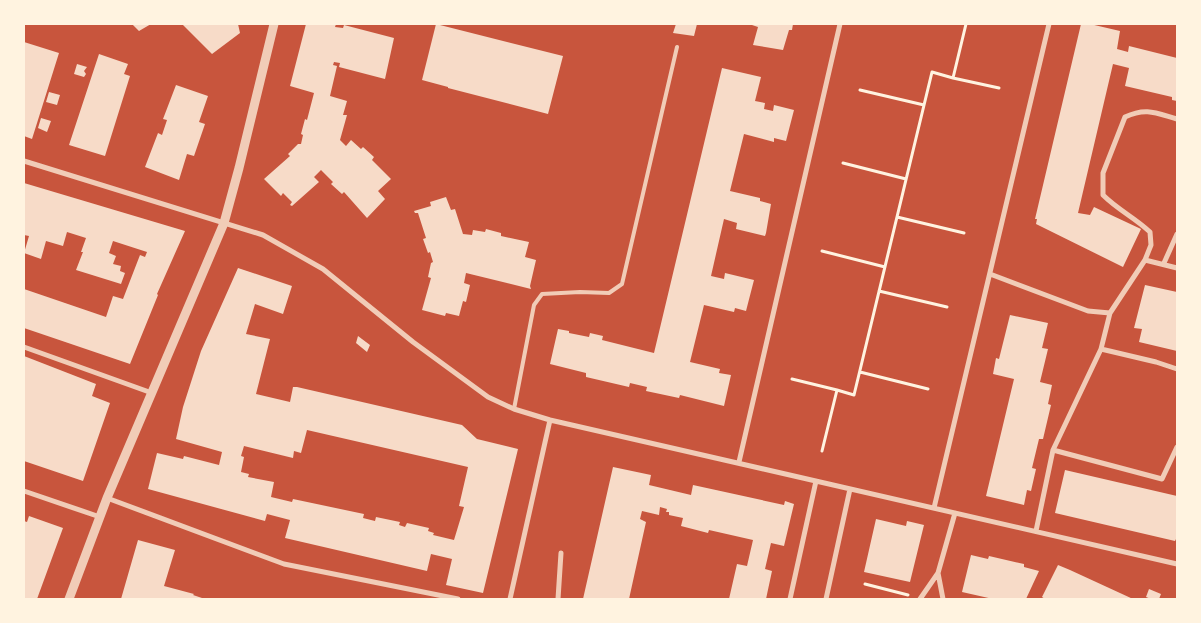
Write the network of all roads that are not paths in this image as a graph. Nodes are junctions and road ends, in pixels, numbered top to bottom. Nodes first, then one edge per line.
1 (274, 24) edge
2 (840, 24) edge
3 (1050, 24) edge
4 (677, 47) dead end
5 (1177, 119) edge
6 (24, 161) edge
7 (224, 224) junction
8 (1177, 234) edge
9 (1145, 260) junction
10 (1164, 263) junction
11 (1177, 268) edge
12 (990, 274) junction
13 (1110, 313) junction
14 (24, 347) edge
15 (1101, 349) junction
16 (1177, 370) edge
17 (153, 393) junction
18 (514, 410) junction
19 (550, 420) junction
20 (1177, 447) edge
21 (1053, 450) junction
22 (739, 462) junction
23 (816, 480) junction
24 (850, 489) junction
25 (24, 491) edge
26 (107, 498) junction
27 (934, 508) junction
28 (955, 513) junction
29 (100, 517) junction
30 (1036, 532) junction
31 (560, 553) dead end
32 (1177, 564) edge
33 (938, 573) junction
34 (920, 598) edge
35 (70, 599) edge
36 (458, 599) edge
37 (510, 599) edge
38 (558, 599) edge
39 (790, 599) edge
40 (826, 599) edge
41 (943, 599) edge

1 - 7 street
2 - 22 street
3 - 12 street
4 - 18 lane
5 - 9 street
6 - 7 street
7 - 17 street
7 - 18 street
8 - 10 street
9 - 10 street
9 - 13 street
10 - 11 street
12 - 13 street
12 - 27 street
13 - 15 street
14 - 17 street
15 - 16 street
15 - 21 street
17 - 26 street
18 - 19 street
19 - 22 street
19 - 37 street
20 - 21 street
21 - 30 street
22 - 23 street
23 - 24 street
23 - 39 street
24 - 27 street
24 - 40 street
25 - 29 street
26 - 29 street
26 - 36 street
27 - 28 street
28 - 30 street
28 - 33 street
29 - 35 street
30 - 32 street
31 - 38 street
33 - 34 street
33 - 41 street

